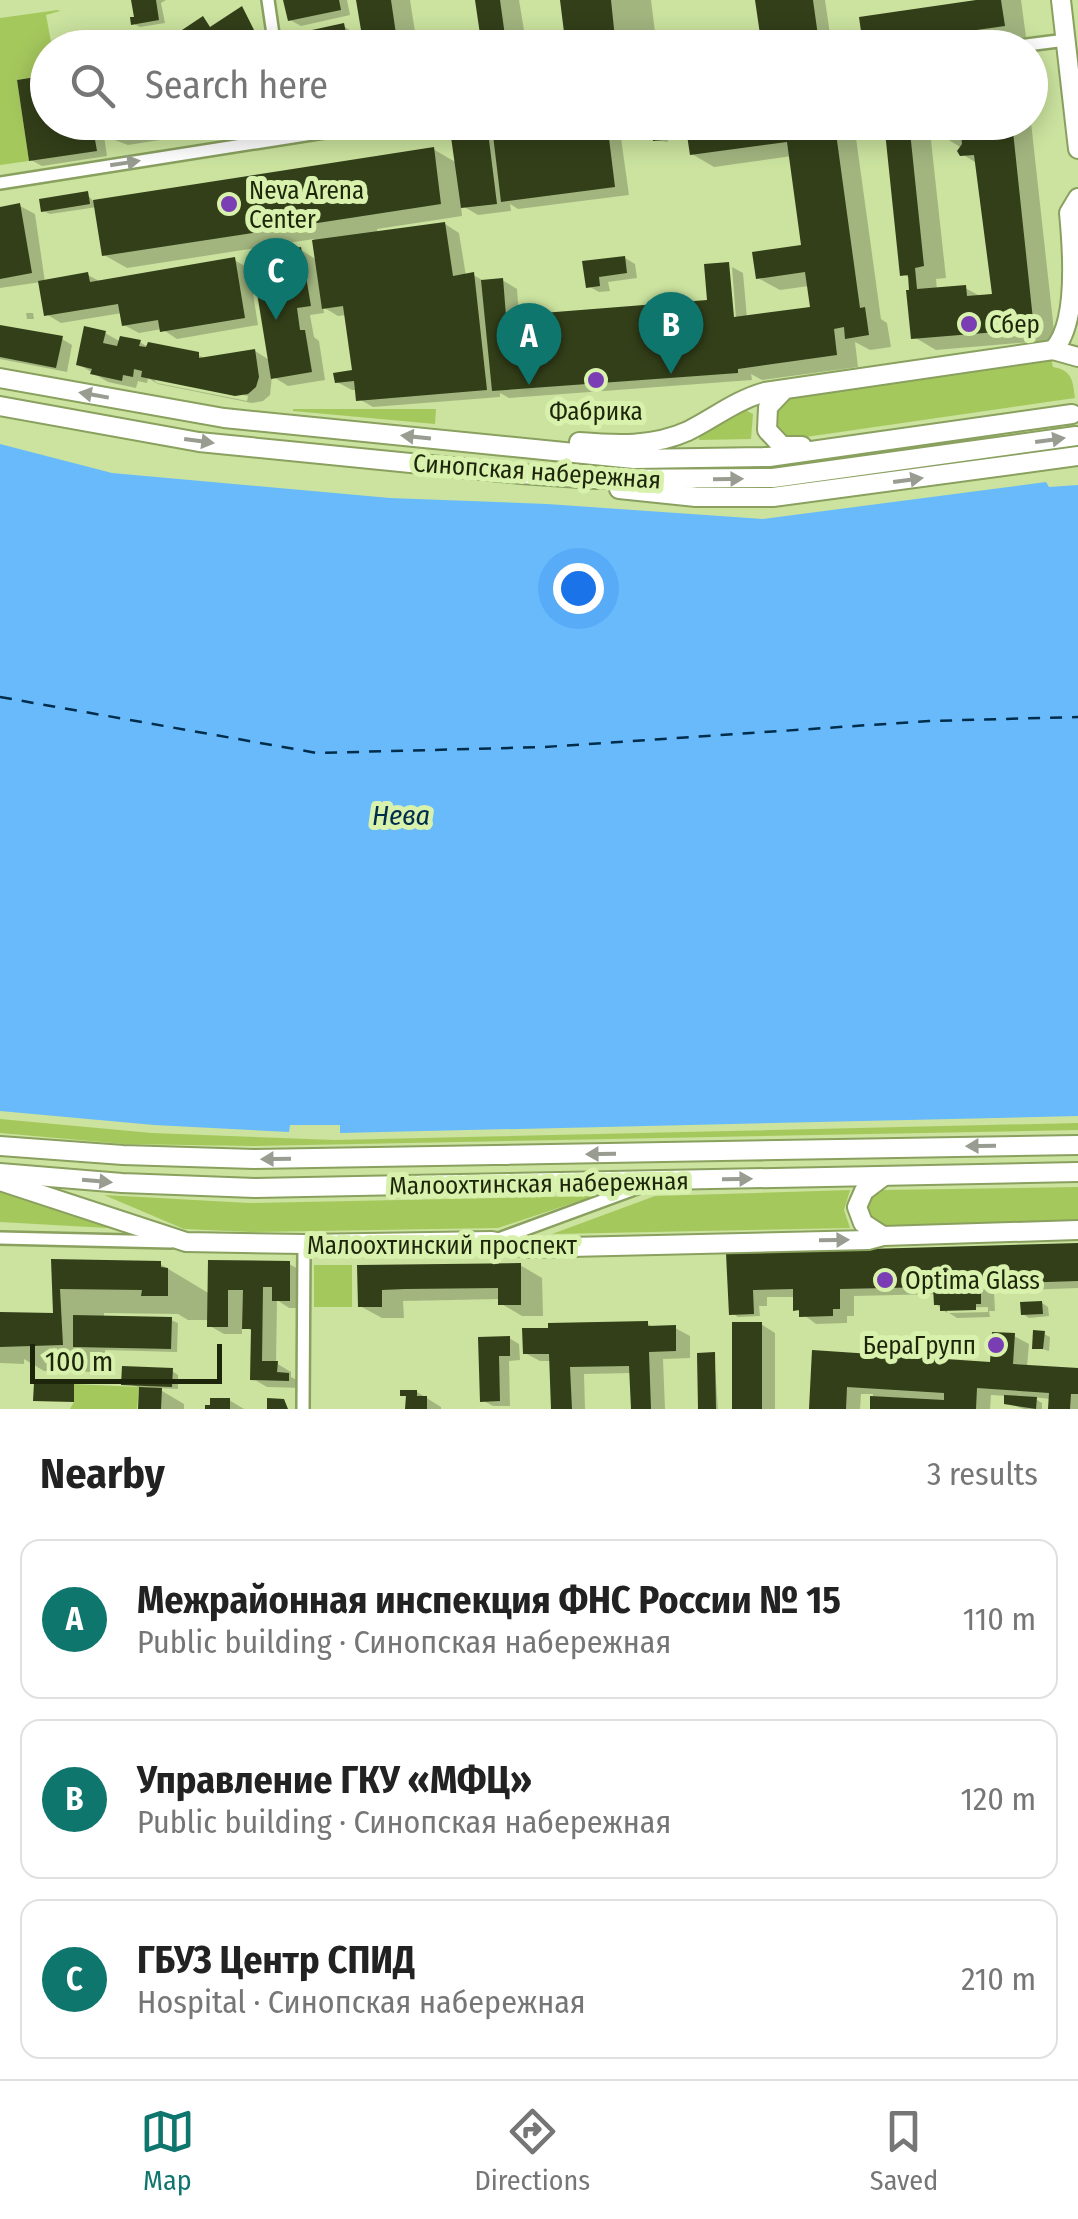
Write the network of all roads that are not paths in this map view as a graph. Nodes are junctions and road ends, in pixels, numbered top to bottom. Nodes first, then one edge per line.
1 (268, 0) edge
2 (1061, 0) edge
3 (272, 30) edge
4 (1066, 40) junction
5 (1048, 42) edge
6 (263, 140) edge
7 (1078, 150) edge
8 (0, 183) edge
9 (1078, 198) edge
10 (1053, 350) junction
11 (1078, 357) edge
12 (0, 378) edge
13 (785, 389) junction
14 (0, 406) edge
15 (1072, 414) dead end
16 (842, 446) junction
17 (1077, 446) edge
18 (548, 450) junction
19 (1078, 1145) edge
20 (0, 1146) edge
21 (1078, 1172) edge
22 (0, 1173) edge
23 (884, 1176) junction
24 (0, 1180) edge
25 (656, 1181) junction
26 (1078, 1230) edge
27 (883, 1236) junction
28 (0, 1238) edge
29 (492, 1241) junction
30 (186, 1242) junction
31 (304, 1244) junction
32 (302, 1409) edge

1 - 3 street
2 - 4 main road
4 - 5 street
4 - 7 main road
8 -> 6 street
9 - 10 main road
10 - 11 main road
10 - 13 main road
18 -> 12 main road, Синопская набережная
13 - 16 main road
13 - 18 main road
14 -> 17 main road, Синопская набережная
15 - 16 main road, Синопская набережная
16 - 18 main road, Синопская набережная
19 -> 20 main road, Малоохтинская набережная
21 - 23 main road, Малоохтинская набережная
22 -> 25 main road, Малоохтинская набережная
25 -> 23 main road, Малоохтинская набережная
23 - 27 main road
24 - 30 main road
25 - 29 street
26 - 27 main road, Малоохтинский проспект
29 -> 27 main road, Малоохтинский проспект
28 - 30 street, Малоохтинский проспект
29 - 31 main road, Малоохтинский проспект
30 - 31 main road, Малоохтинский проспект
31 - 32 street

